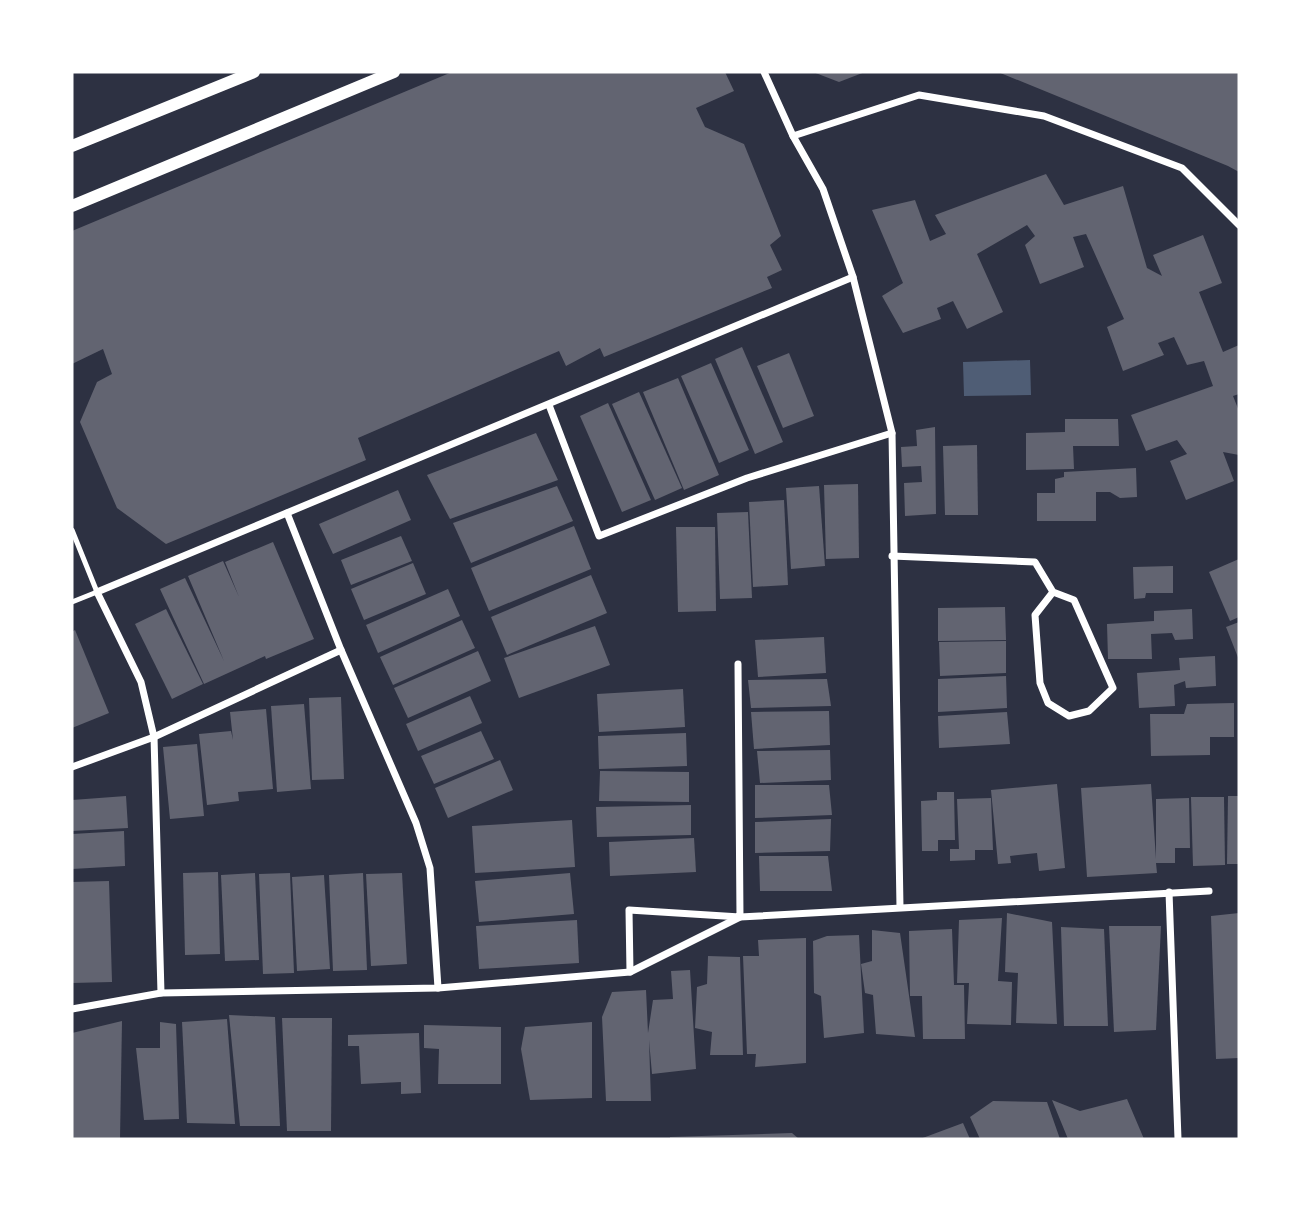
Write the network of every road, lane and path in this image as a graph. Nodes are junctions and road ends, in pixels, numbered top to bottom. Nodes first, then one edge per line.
1 (254, 72) edge
2 (394, 72) edge
3 (764, 72) edge
4 (793, 136) junction
5 (72, 146) edge
6 (72, 206) edge
7 (1239, 225) edge
8 (853, 277) junction
9 (550, 405) junction
10 (892, 433) junction
11 (287, 513) junction
12 (72, 530) edge
13 (892, 556) junction
14 (97, 592) junction
15 (1053, 592) junction
16 (72, 602) edge
17 (341, 650) junction
18 (738, 664) dead end
19 (154, 737) junction
20 (72, 767) edge
21 (1209, 891) dead end
22 (1169, 892) junction
23 (900, 907) junction
24 (740, 917) junction
25 (630, 972) junction
26 (438, 988) junction
27 (161, 993) junction
28 (72, 1009) edge
29 (1178, 1139) edge

1 - 5 street
2 - 6 street
3 - 4 street
4 - 7 street
4 - 8 street
8 - 9 street
8 - 10 street
9 - 10 street
9 - 11 street
10 - 13 street
11 - 14 street
11 - 17 street
12 - 14 lane
13 - 15 street
13 - 23 street
14 - 16 lane
14 - 19 street
15 - 15 street
17 - 19 street
17 - 26 street
18 - 24 street
19 - 20 street
19 - 27 street
21 - 22 street
22 - 23 street
22 - 29 street
23 - 24 street
24 - 25 street
24 - 25 street
25 - 26 street
26 - 27 street
27 - 28 street

